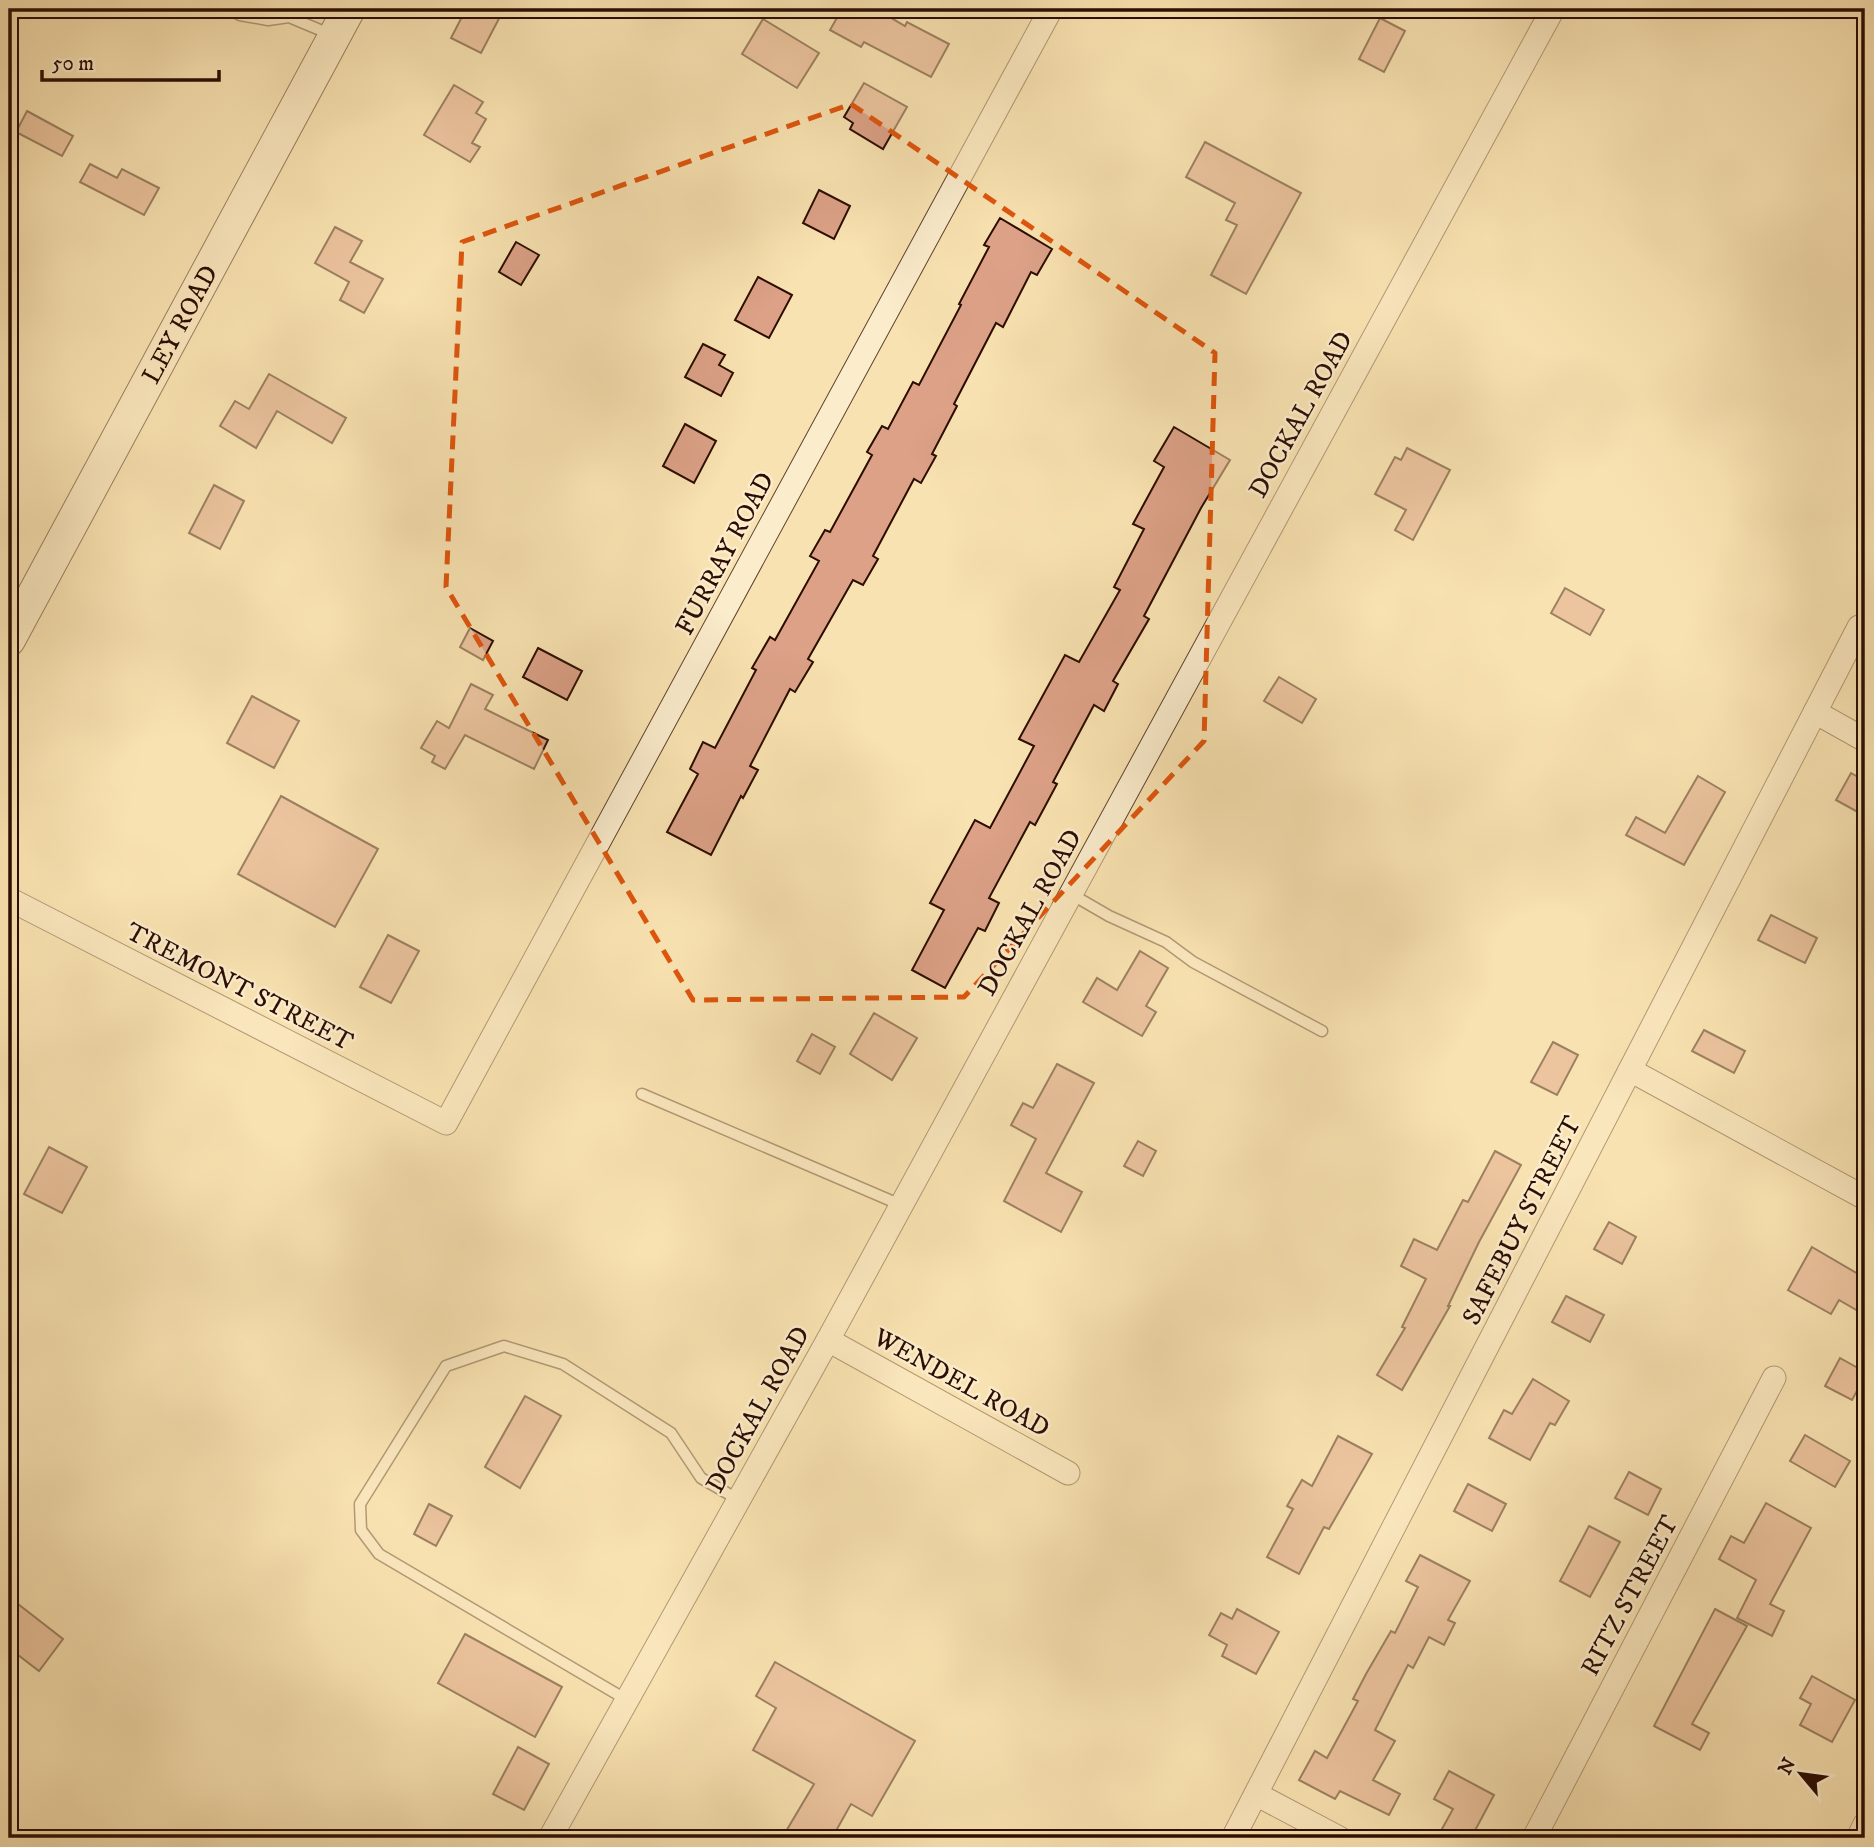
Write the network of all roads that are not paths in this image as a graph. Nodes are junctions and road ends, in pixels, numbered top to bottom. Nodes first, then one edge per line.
1 (229, 9) edge
2 (1051, 9) edge
3 (1553, 9) edge
4 (342, 22) edge
5 (1859, 627) dead end
6 (9, 640) edge
7 (1815, 712) junction
8 (1865, 740) edge
9 (1071, 894) junction
10 (9, 899) edge
11 (1322, 1031) dead end
12 (1630, 1070) junction
13 (642, 1094) dead end
14 (446, 1123) joint
15 (1865, 1198) edge
16 (901, 1205) junction
17 (828, 1340) junction
18 (1774, 1378) dead end
19 (1069, 1473) dead end
20 (738, 1500) junction
21 (627, 1700) junction
22 (1256, 1794) junction
23 (1865, 1824) edge
24 (550, 1838) edge
25 (1233, 1838) edge
26 (1339, 1838) edge
27 (1534, 1838) edge
28 (1858, 1838) edge

1 - 4 lane
2 - 14 street, FURRAY ROAD
3 - 9 street, DOCKAL ROAD
4 - 6 main road, LEY ROAD
5 - 7 street, SAFEBUY STREET
7 - 8 street
7 - 12 street, SAFEBUY STREET
9 - 11 lane
9 - 16 street, DOCKAL ROAD
10 - 14 street, TREMONT STREET
12 - 15 street
12 - 22 street, SAFEBUY STREET
13 - 16 lane
16 - 17 street, DOCKAL ROAD
17 - 19 street, WENDEL ROAD
17 - 20 street, DOCKAL ROAD
18 - 27 street, RITZ STREET
20 - 21 street, DOCKAL ROAD
20 - 21 lane
21 - 24 street, DOCKAL ROAD
22 - 25 street, SAFEBUY STREET
22 - 26 street
23 - 28 street

